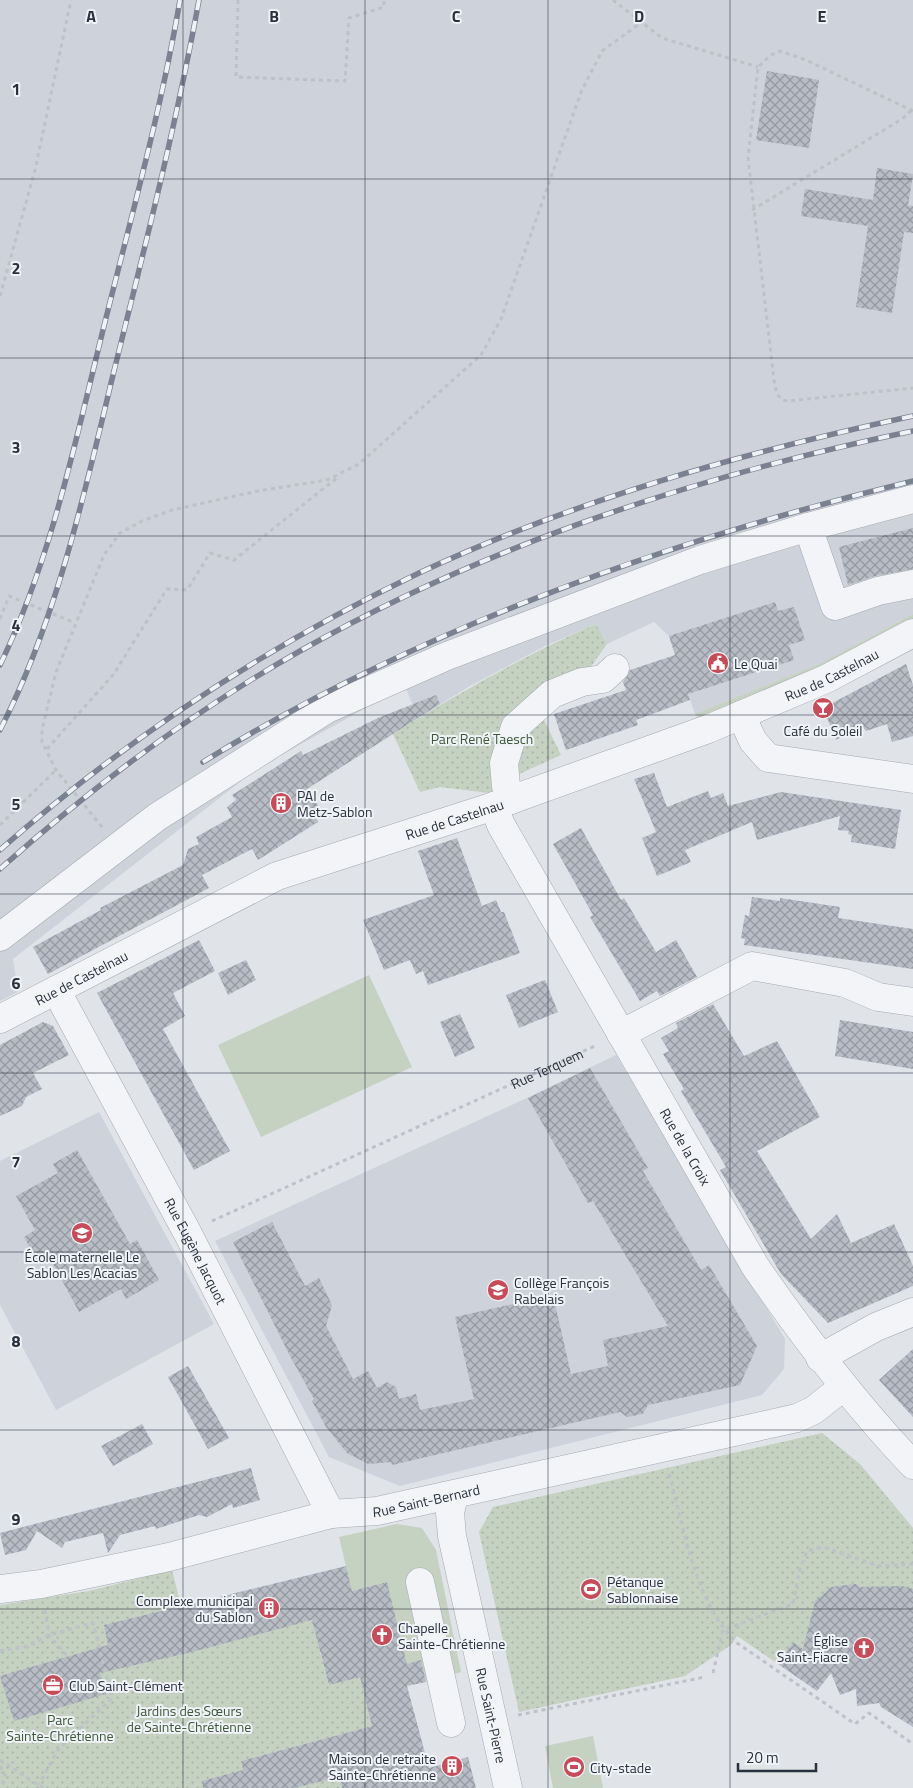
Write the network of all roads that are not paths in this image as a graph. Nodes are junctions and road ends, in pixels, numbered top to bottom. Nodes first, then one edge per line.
1 (913, 499) edge
2 (808, 527) junction
3 (913, 584) edge
4 (913, 633) edge
5 (615, 668) dead end
6 (741, 715) junction
7 (913, 779) edge
8 (502, 803) junction
9 (0, 937) edge
10 (56, 990) junction
11 (913, 1002) edge
12 (0, 1019) edge
13 (621, 1034) junction
14 (913, 1312) edge
15 (820, 1358) junction
16 (842, 1387) junction
17 (913, 1466) edge
18 (454, 1495) junction
19 (331, 1514) junction
20 (420, 1582) dead end
21 (0, 1589) edge
22 (490, 1713) junction
23 (508, 1788) edge

1 - 2 street
2 - 3 street
2 - 9 street
4 - 6 street, Rue de Castelnau
5 - 8 street, Rue de la Croix
6 - 7 street
6 - 8 street, Rue de Castelnau
8 - 10 street, Rue de Castelnau
8 - 13 street, Rue de la Croix
10 - 12 street, Rue de Castelnau
10 - 19 street, Rue Eugène Jacquot
11 - 13 street
13 - 15 street, Rue de la Croix
14 - 15 street
15 - 16 street, Rue de la Croix
16 - 17 street, Rue de la Croix
16 - 18 street, Rue Saint-Bernard
18 - 19 street, Rue Saint-Bernard
18 - 22 street, Rue Saint-Pierre
19 - 21 street, Rue Saint-Bernard
20 - 22 street
22 - 23 street, Rue Saint-Pierre

